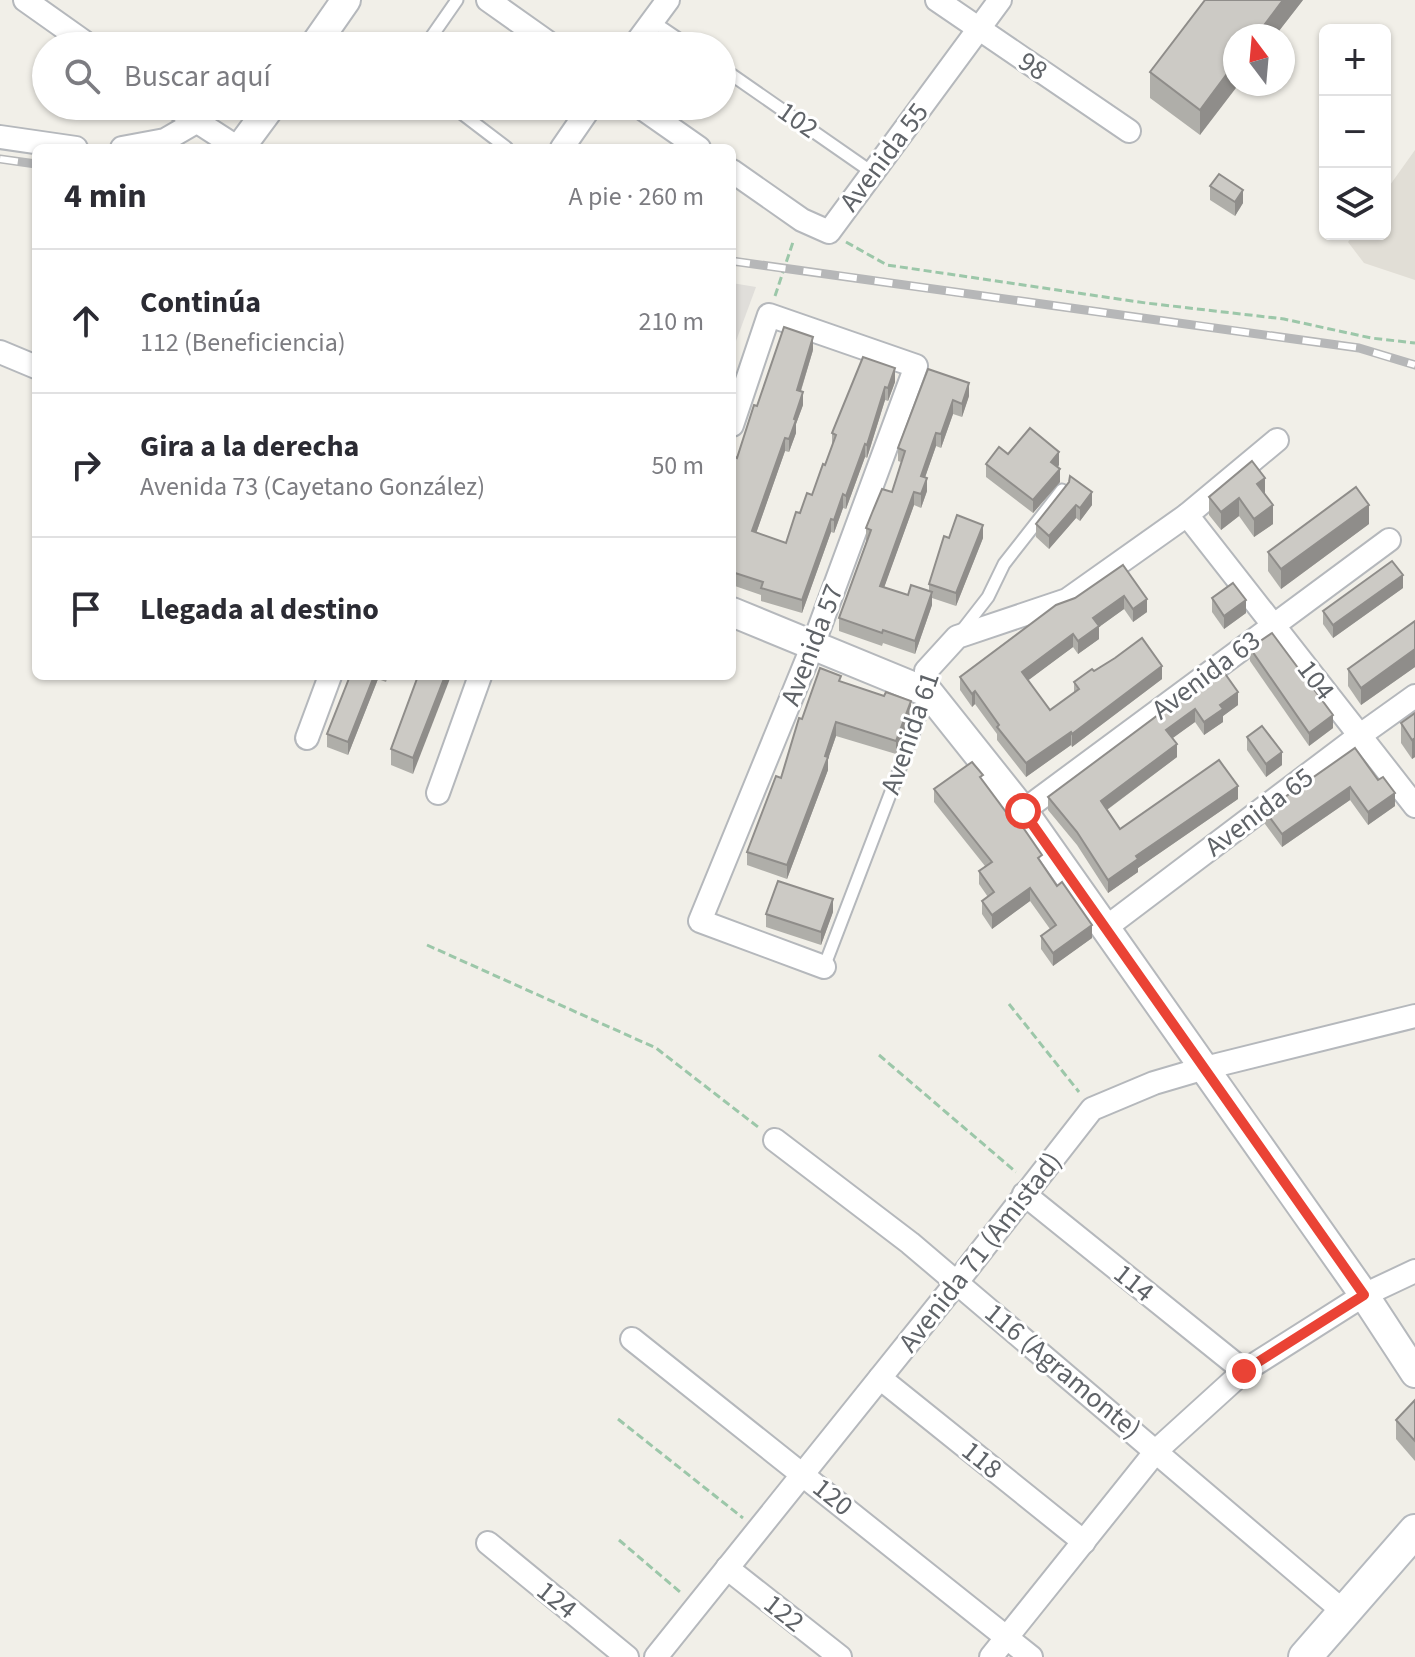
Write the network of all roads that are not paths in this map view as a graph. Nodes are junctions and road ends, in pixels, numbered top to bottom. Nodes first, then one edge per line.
1 (25, 0) edge
2 (346, 0) edge
3 (457, 0) edge
4 (488, 0) edge
5 (668, 0) edge
6 (937, 0) edge
7 (1000, 0) edge
8 (652, 21) junction
9 (979, 29) junction
10 (70, 32) edge
11 (324, 32) edge
12 (435, 32) edge
13 (533, 32) edge
14 (644, 32) edge
15 (668, 32) edge
16 (736, 78) edge
17 (193, 120) edge
18 (260, 120) edge
19 (470, 120) edge
20 (581, 120) edge
21 (659, 120) edge
22 (196, 122) junction
23 (1129, 131) dead end
24 (0, 137) edge
25 (48, 144) edge
26 (144, 144) edge
27 (232, 144) edge
28 (242, 144) edge
29 (502, 144) edge
30 (565, 144) edge
31 (693, 144) edge
32 (873, 173) junction
33 (736, 174) edge
34 (0, 352) edge
35 (32, 365) edge
36 (736, 413) edge
37 (1277, 440) dead end
38 (1062, 490) edge
39 (1187, 515) junction
40 (1389, 540) dead end
41 (736, 614) edge
42 (1274, 624) junction
43 (957, 637) junction
44 (813, 645) junction
45 (329, 680) edge
46 (479, 680) edge
47 (929, 693) junction
48 (1415, 696) edge
49 (1359, 736) junction
50 (307, 738) dead end
51 (438, 793) dead end
52 (1415, 806) edge
53 (1023, 811) junction
54 (1104, 929) junction
55 (824, 967) joint
56 (1415, 1016) edge
57 (1205, 1068) junction
58 (775, 1140) road end
59 (1028, 1190) junction
60 (1415, 1271) edge
61 (957, 1282) junction
62 (1364, 1295) junction
63 (632, 1339) dead end
64 (1244, 1371) junction
65 (1415, 1373) edge
66 (880, 1378) junction
67 (1157, 1450) junction
68 (803, 1473) junction
69 (1415, 1531) edge
70 (1084, 1542) junction
71 (488, 1543) dead end
72 (727, 1568) junction
73 (1343, 1611) junction
74 (1006, 1637) junction
75 (627, 1657) edge
76 (656, 1657) edge
77 (840, 1657) edge
78 (991, 1657) edge
79 (1031, 1657) edge
80 (1305, 1657) edge

1 - 10 street
2 - 11 street
3 - 12 lane
4 - 13 street
5 - 8 street
6 - 9 street, 98
7 - 9 street, Avenida 55
8 - 14 street
8 - 15 lane
9 - 23 street, 98
9 - 32 street, Avenida 55
16 - 32 lane, 102
17 - 22 street
18 - 28 street
19 - 29 lane
20 - 30 street
21 - 31 street
22 - 26 street
22 - 27 street
24 - 25 street
32 - 33 street, Avenida 55
34 - 35 street
36 - 44 street, Avenida 57
37 - 39 street, Avenida 61
38 - 43 lane
39 - 42 street, 104
39 - 43 street, Avenida 61
40 - 42 street, Avenida 63
41 - 44 street
42 - 49 street, 104
42 - 53 street, Avenida 63
43 - 47 street, Avenida 61
44 - 47 street
44 - 55 street, Avenida 57
45 - 50 street
46 - 51 street
47 - 53 street
47 - 55 lane, Avenida 61
48 - 49 street, Avenida 65
49 - 52 street, 104
49 - 54 street, Avenida 65
53 - 54 street
54 - 57 street
56 - 57 street, Avenida 71 (Amistad)
57 - 59 street, Avenida 71 (Amistad)
57 - 62 street
58 - 61 street, 116 (Agramonte)
59 - 61 street, Avenida 71 (Amistad)
59 - 64 street, 114
60 - 62 street
61 - 66 street, Avenida 71 (Amistad)
61 - 67 street, 116 (Agramonte)
62 - 64 street
62 - 65 street
63 - 68 street, 120
64 - 67 street
66 - 68 street, Avenida 71 (Amistad)
66 - 70 street, 118
67 - 70 street
67 - 73 street, 116 (Agramonte)
68 - 72 street, Avenida 71 (Amistad)
68 - 74 street, 120
69 - 73 main road
70 - 74 street
71 - 75 street, 124
72 - 76 street, Avenida 71 (Amistad)
72 - 77 street, 122
73 - 80 main road
74 - 78 street
74 - 79 street, 120

